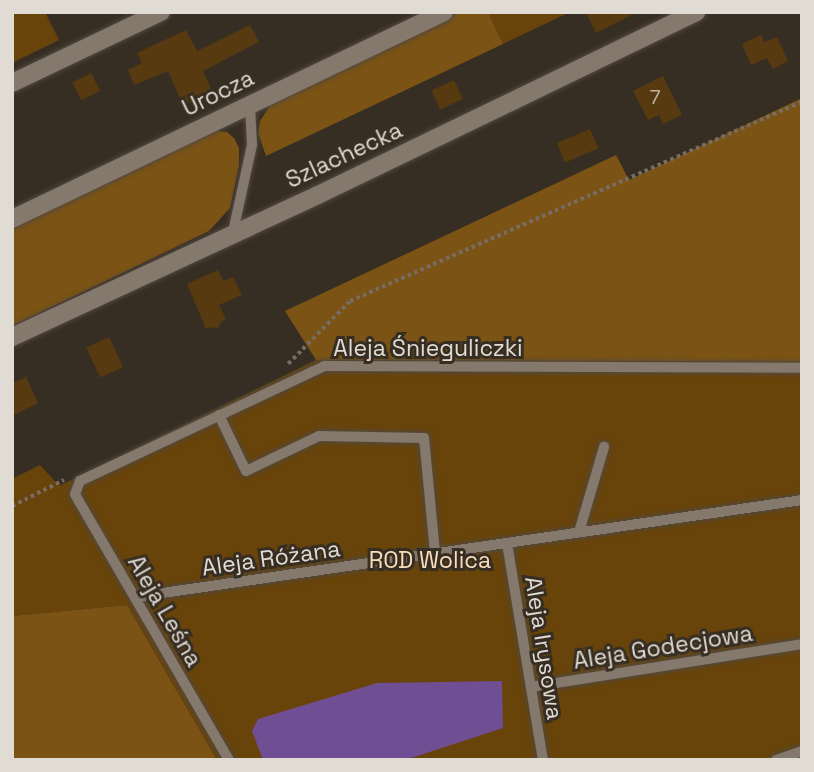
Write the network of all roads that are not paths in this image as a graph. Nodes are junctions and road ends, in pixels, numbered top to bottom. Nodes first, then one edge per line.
1 (161, 12) edge
2 (444, 12) edge
3 (696, 12) edge
4 (12, 83) edge
5 (250, 105) junction
6 (12, 219) edge
7 (233, 232) junction
8 (12, 337) edge
9 (802, 368) edge
10 (219, 415) junction
11 (604, 447) dead end
12 (76, 478) joint
13 (802, 500) edge
14 (579, 532) junction
15 (507, 543) junction
16 (435, 553) junction
17 (135, 597) junction
18 (802, 644) edge
19 (531, 687) junction
20 (795, 755) edge
21 (229, 760) edge
22 (543, 760) edge
23 (776, 760) edge

1 - 4 street
2 - 5 street, Urocza
3 - 7 street, Szlachecka
5 - 6 street, Urocza
5 - 7 lane
7 - 8 street, Szlachecka
9 - 10 lane, Aleja Śnieguliczki
10 - 12 lane, Aleja Śnieguliczki
10 - 16 lane
11 - 14 lane
12 - 17 lane, Aleja Leśna
13 - 14 lane, Aleja Różana
14 - 15 lane, Aleja Różana
15 - 16 lane, Aleja Różana
15 - 19 lane, Aleja Irysowa
16 - 17 lane, Aleja Różana
17 - 21 lane, Aleja Leśna
18 - 19 lane, Aleja Godecjowa
19 - 22 lane, Aleja Irysowa
20 - 23 lane

